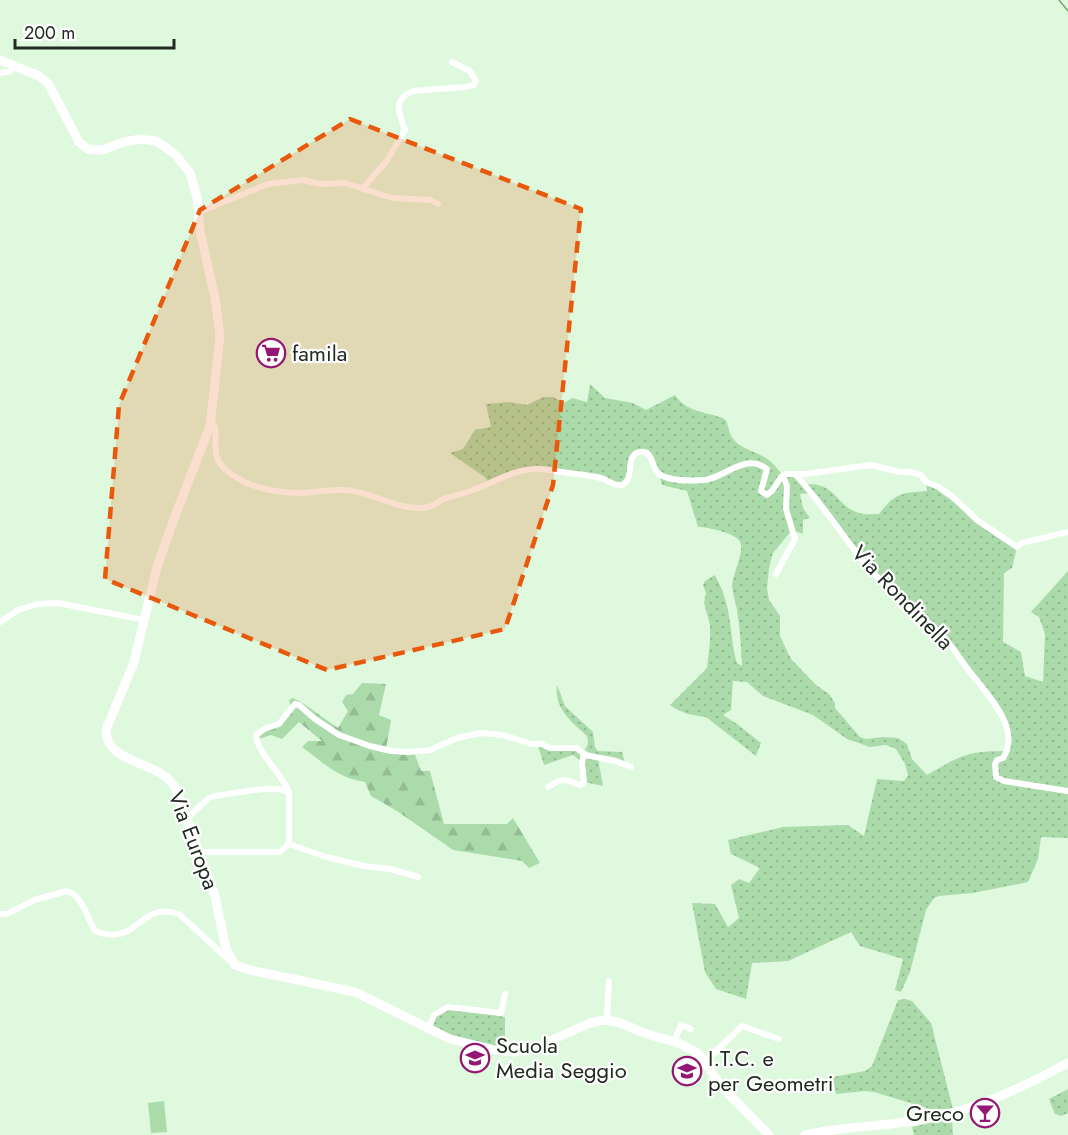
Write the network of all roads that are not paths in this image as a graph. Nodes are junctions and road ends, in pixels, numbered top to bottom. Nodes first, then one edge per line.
1 (0, 60) edge
2 (452, 62) dead end
3 (14, 67) junction
4 (0, 73) edge
5 (362, 189) junction
6 (438, 204) dead end
7 (199, 212) junction
8 (211, 421) junction
9 (795, 474) junction
10 (783, 476) junction
11 (1068, 531) edge
12 (776, 574) dead end
13 (144, 620) junction
14 (0, 622) edge
15 (584, 753) junction
16 (631, 767) dead end
17 (548, 787) dead end
18 (1068, 791) edge
19 (289, 793) junction
20 (188, 818) junction
21 (289, 844) junction
22 (199, 852) junction
23 (418, 877) dead end
24 (0, 914) edge
25 (235, 965) junction
26 (609, 981) dead end
27 (505, 994) dead end
28 (611, 1021) junction
29 (691, 1029) dead end
30 (428, 1030) junction
31 (779, 1039) dead end
32 (674, 1042) junction
33 (705, 1062) junction
34 (1068, 1063) edge
35 (769, 1135) edge
36 (805, 1135) edge

1 - 3 main road
2 - 5 street
3 - 4 street
3 - 7 main road, Via Europa
5 - 6 street
5 - 7 street
7 - 8 main road, Via Europa
8 - 10 street
8 - 13 main road, Via Europa
9 - 10 street
9 - 11 street
9 - 18 street, Via Rondinella
10 - 12 street
13 - 14 street
13 - 20 main road, Via Europa
15 - 16 street
15 - 17 street
15 - 19 street
19 - 20 street
19 - 21 street
20 - 22 main road, Via Europa
21 - 22 street
21 - 23 street
22 - 25 main road, Via Europa
24 - 25 street
25 - 30 main road
26 - 28 street
27 - 30 street
28 - 30 main road
28 - 32 main road
29 - 32 street
31 - 33 street
32 - 33 main road
33 - 35 main road
34 - 36 main road

